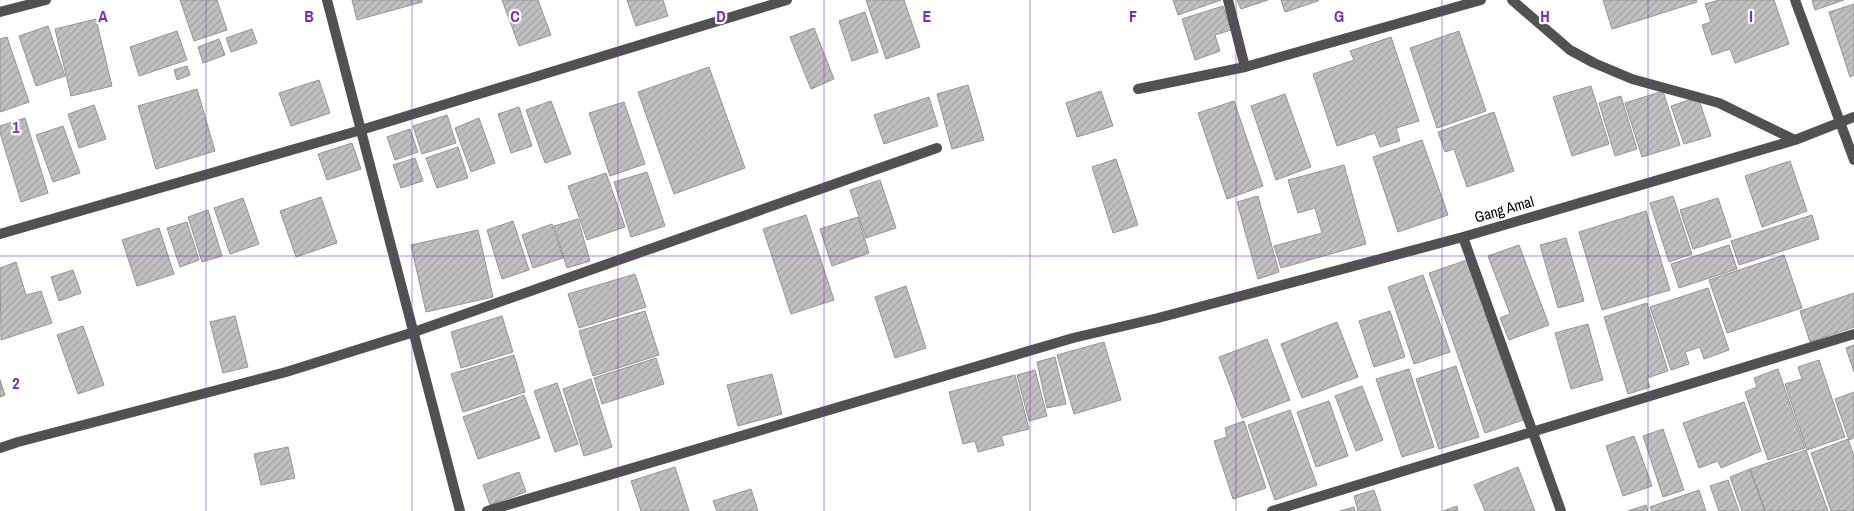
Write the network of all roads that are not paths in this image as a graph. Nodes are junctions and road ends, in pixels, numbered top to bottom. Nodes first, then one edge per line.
1 (46, 0) edge
2 (327, 0) edge
3 (787, 0) edge
4 (1228, 0) edge
5 (1481, 0) edge
6 (1512, 0) edge
7 (1795, 0) edge
8 (0, 12) edge
9 (1245, 67) junction
10 (1138, 89) dead end
11 (1854, 118) edge
12 (1840, 122) junction
13 (361, 130) junction
14 (1795, 140) junction
15 (937, 148) dead end
16 (1854, 160) edge
17 (0, 234) edge
18 (1463, 237) junction
19 (414, 332) junction
20 (1854, 334) edge
21 (1534, 432) junction
22 (0, 448) edge
23 (460, 511) edge
24 (487, 511) edge
25 (1272, 511) edge
26 (1561, 511) edge

1 - 8 street
2 - 13 street
3 - 13 street
4 - 9 street
5 - 9 street
6 - 14 street
7 - 12 street
9 - 10 street
11 - 12 street, Gang Amal
12 - 14 street, Gang Amal
12 - 16 street
13 - 17 street
13 - 19 street
14 - 18 street, Gang Amal
15 - 19 street
18 - 21 street
18 - 24 street, Gang Amal
19 - 22 street
19 - 23 street
20 - 21 street
21 - 25 street
21 - 26 street

